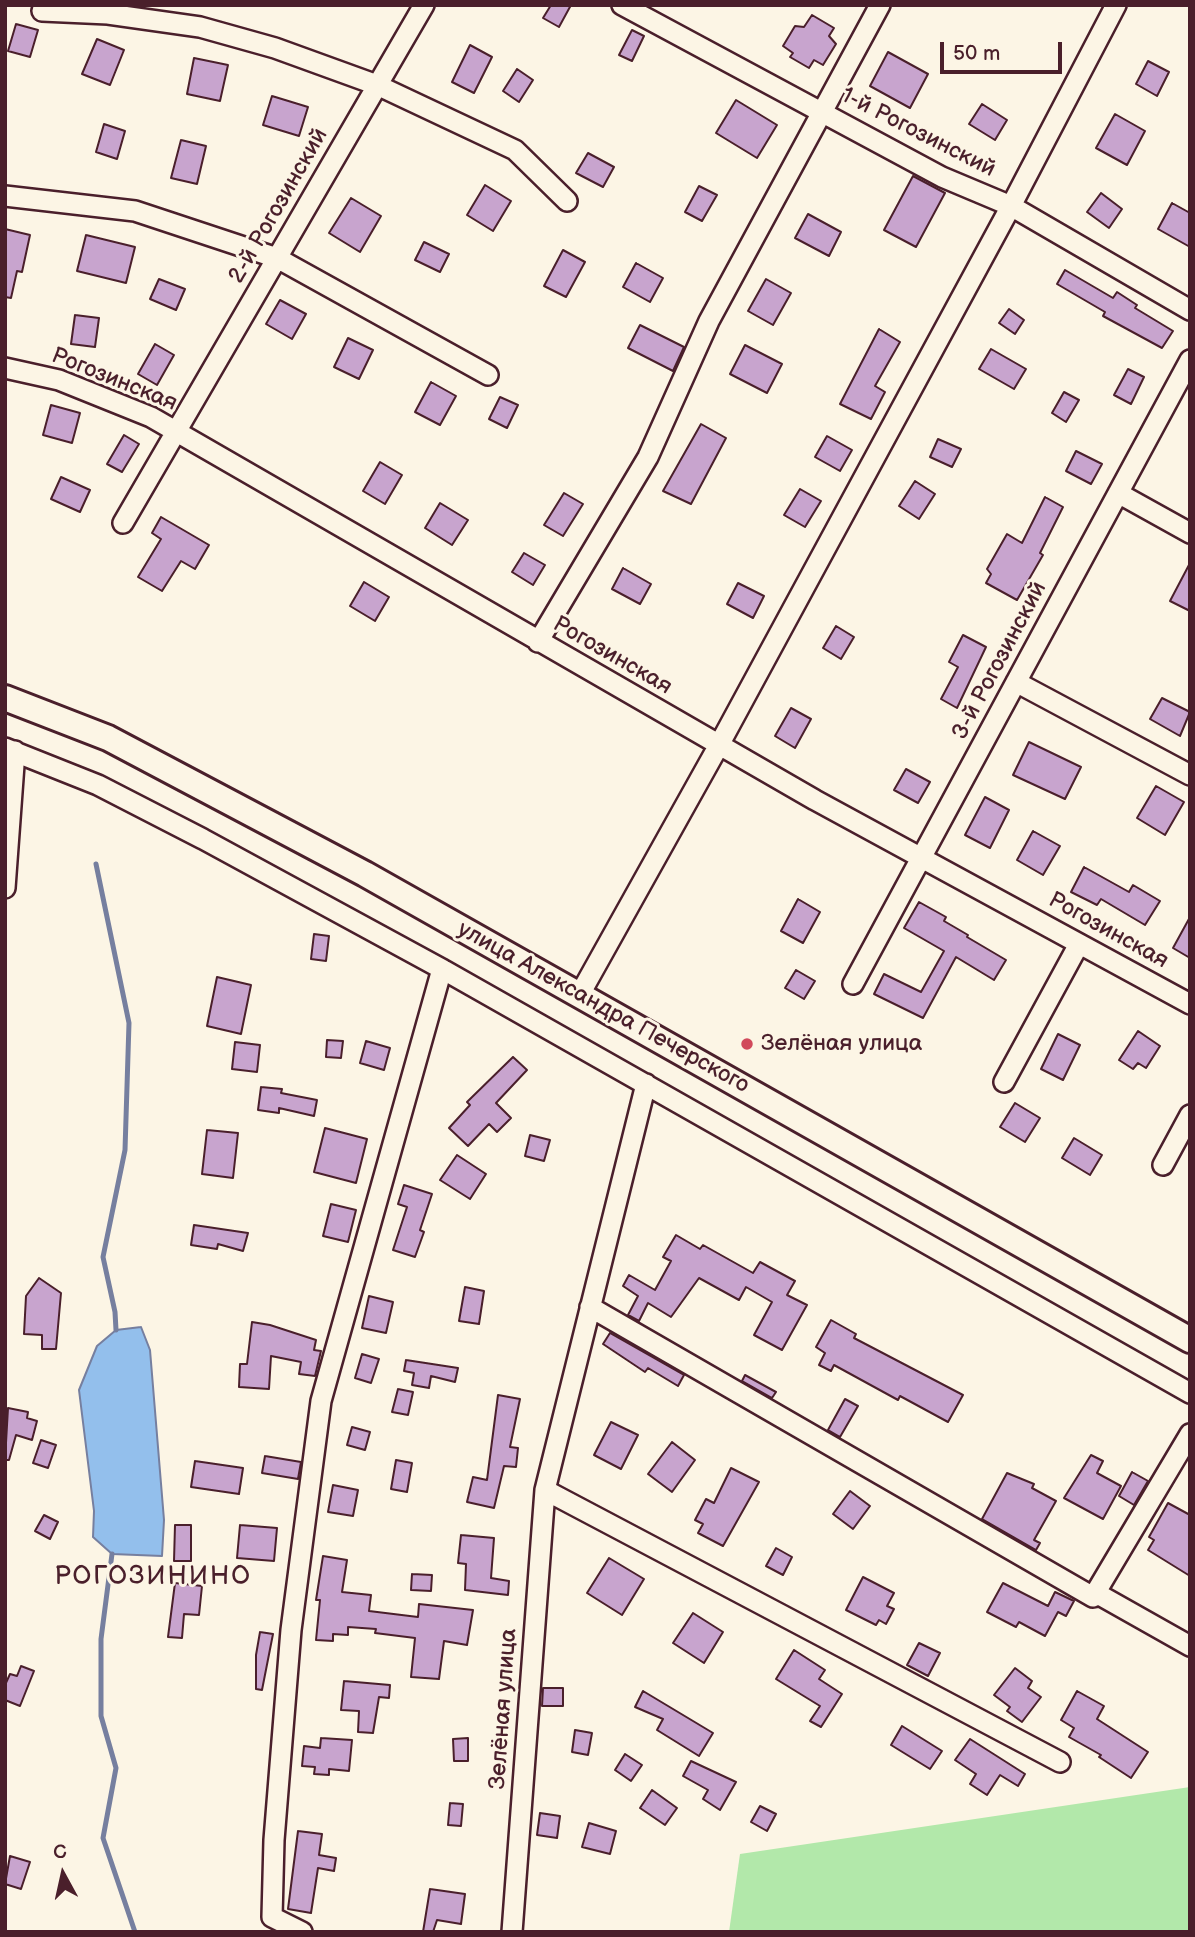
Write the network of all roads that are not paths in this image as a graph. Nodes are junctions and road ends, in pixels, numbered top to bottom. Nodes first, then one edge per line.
1 (424, 5) edge
2 (622, 5) edge
3 (880, 5) edge
4 (1116, 5) edge
5 (42, 11) dead end
6 (650, 12) edge
7 (377, 85) junction
8 (822, 113) junction
9 (5, 196) edge
10 (567, 201) dead end
11 (1011, 206) junction
12 (276, 258) junction
13 (1190, 310) edge
14 (1190, 360) edge
15 (5, 368) edge
16 (488, 375) dead end
17 (176, 432) junction
18 (1118, 493) junction
19 (123, 523) dead end
20 (1190, 533) edge
21 (538, 642) junction
22 (1016, 682) junction
23 (5, 698) edge
24 (719, 745) junction
25 (10, 750) edge
26 (1190, 775) edge
27 (921, 858) junction
28 (5, 888) edge
29 (1079, 944) junction
30 (442, 969) junction
31 (853, 984) dead end
32 (580, 994) junction
33 (1190, 1004) edge
34 (1004, 1082) dead end
35 (646, 1084) junction
36 (1190, 1115) edge
37 (1163, 1165) dead end
38 (590, 1307) junction
39 (1190, 1340) edge
40 (1190, 1393) edge
41 (1190, 1434) edge
42 (545, 1490) junction
43 (1096, 1593) junction
44 (1190, 1646) edge
45 (1060, 1762) dead end
46 (302, 1932) edge
47 (512, 1932) edge

1 - 7 street, 2-й Рогозинский
2 - 6 street, 1-й Рогозинский
3 - 8 street
4 - 11 street
5 - 7 street
6 - 8 street, 1-й Рогозинский
7 - 10 street
7 - 12 street, 2-й Рогозинский
8 - 11 street, 1-й Рогозинский
8 - 21 street
9 - 12 street
11 - 13 street, 1-й Рогозинский
11 - 24 street
12 - 16 street
12 - 17 street, 2-й Рогозинский
14 - 18 street, 3-й Рогозинский
15 - 17 street, Рогозинская
17 - 19 street, 2-й Рогозинский
17 - 21 street, Рогозинская
18 - 20 street
18 - 22 street, 3-й Рогозинский
21 - 24 street, Рогозинская
22 - 26 street
22 - 27 street, 3-й Рогозинский
23 - 32 main road, улица Александра Печерского
24 - 27 street, Рогозинская
24 - 32 street
25 - 28 street
25 - 30 street
27 - 29 street, Рогозинская
27 - 31 street, 3-й Рогозинский
29 - 33 street, Рогозинская
29 - 34 street
30 - 35 street
30 - 46 street
32 - 39 main road, улица Александра Печерского
35 - 38 street, Зелёная улица
35 - 40 street
36 - 37 street
38 - 42 street, Зелёная улица
38 - 43 street
41 - 43 street
42 - 45 street
42 - 47 street, Зелёная улица
43 - 44 street

